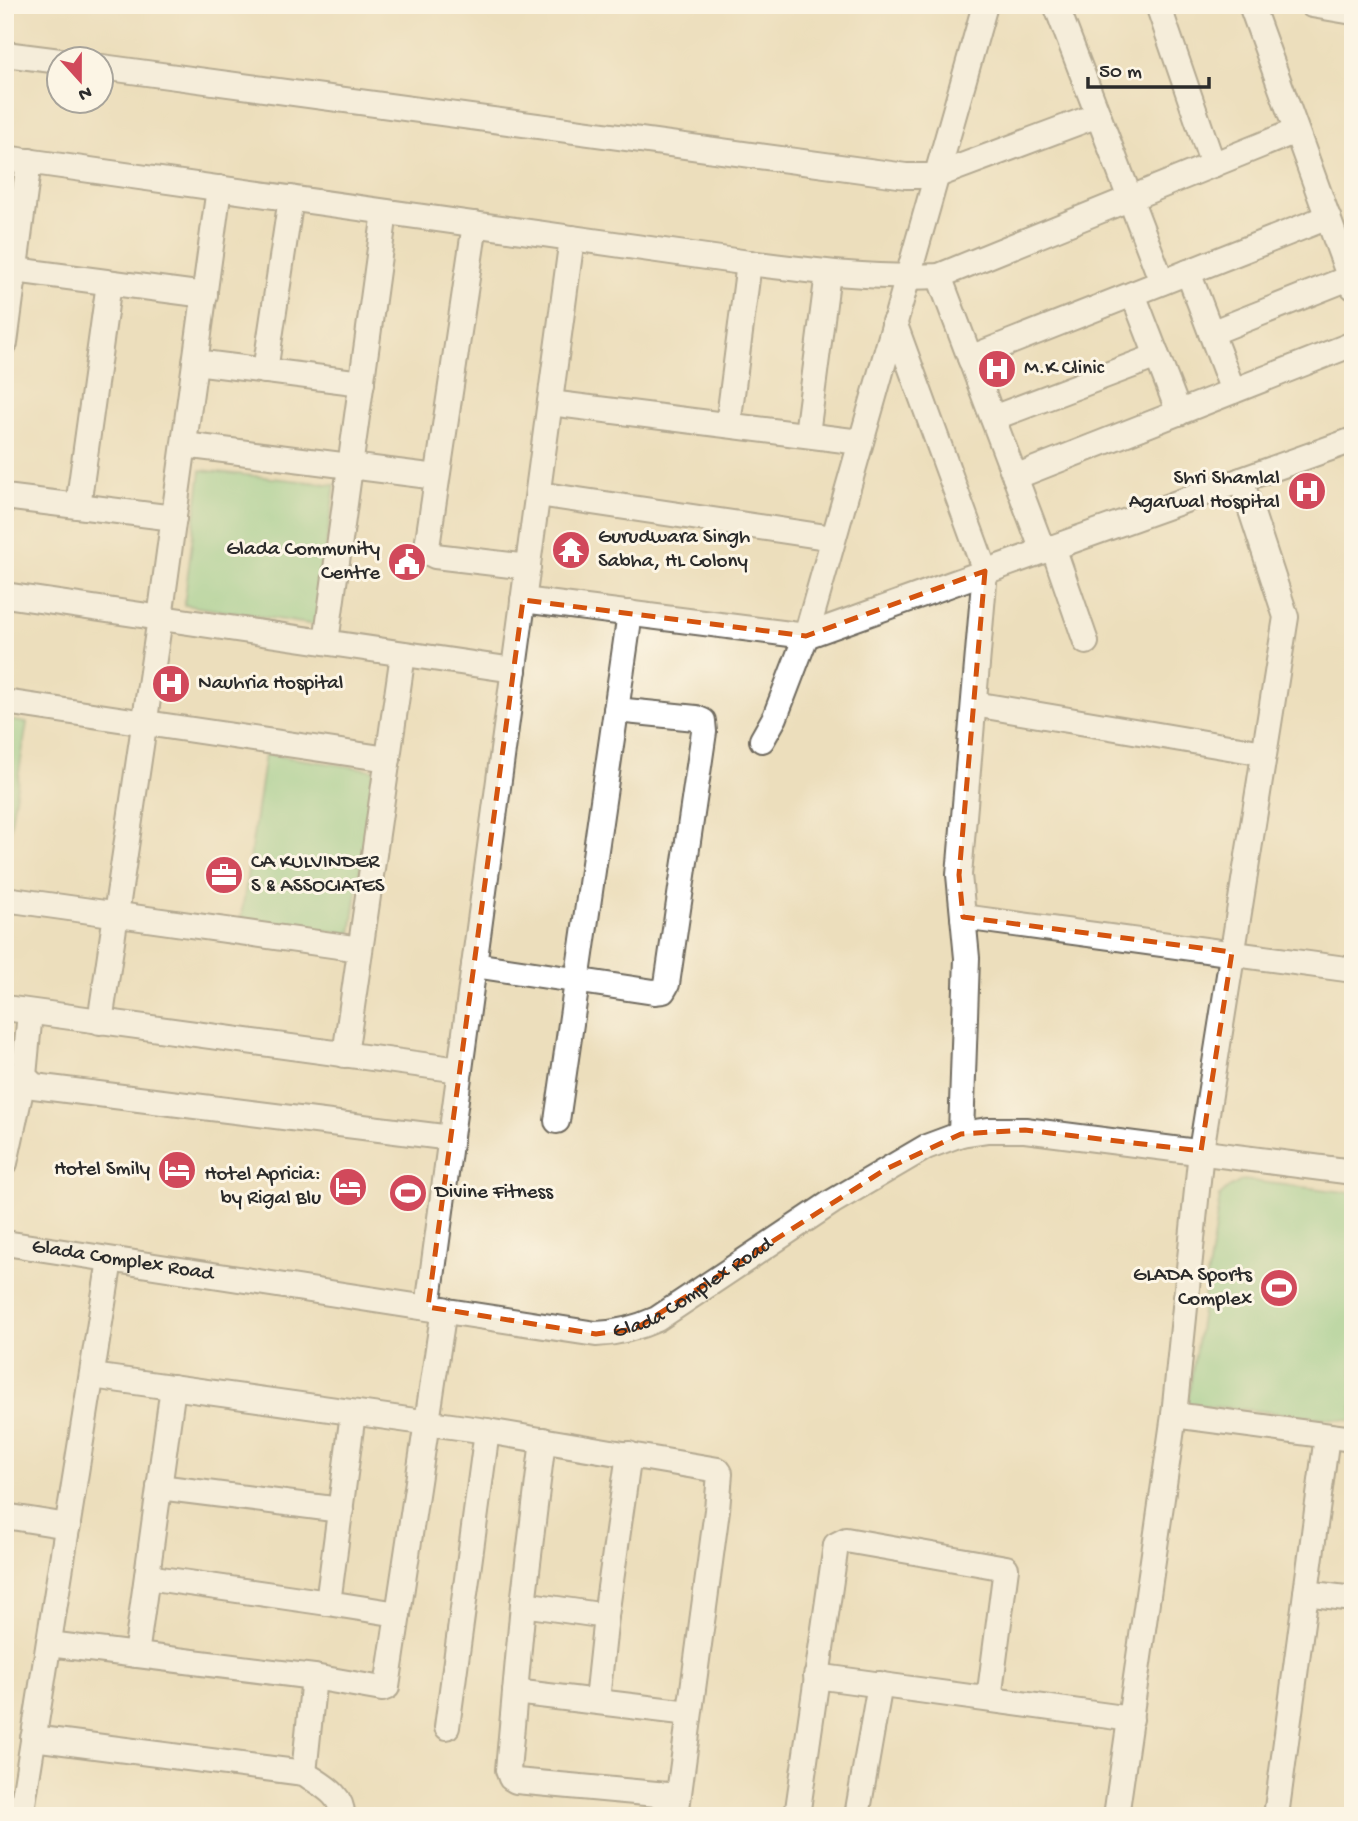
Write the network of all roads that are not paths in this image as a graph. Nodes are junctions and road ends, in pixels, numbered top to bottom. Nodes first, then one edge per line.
1 (985, 5) edge
2 (1056, 5) edge
3 (1157, 5) edge
4 (1251, 5) edge
5 (1312, 5) edge
6 (1353, 12) edge
7 (5, 54) edge
8 (46, 59) edge
9 (116, 69) edge
10 (1098, 115) junction
11 (1296, 131) junction
12 (17, 160) edge
13 (1213, 165) junction
14 (935, 176) junction
15 (219, 188) junction
16 (291, 198) junction
17 (1130, 199) junction
18 (385, 212) junction
19 (1328, 217) junction
20 (475, 224) junction
21 (572, 238) junction
22 (749, 263) junction
23 (15, 270) junction
24 (1188, 272) junction
25 (828, 273) junction
26 (939, 276) junction
27 (906, 278) junction
28 (1162, 282) junction
29 (109, 283) junction
30 (1351, 283) edge
31 (1133, 294) junction
32 (205, 295) junction
33 (894, 322) junction
34 (1211, 333) junction
35 (5, 342) edge
36 (1353, 344) edge
37 (1157, 356) junction
38 (970, 358) junction
39 (195, 362) junction
40 (265, 371) junction
41 (362, 383) junction
42 (1233, 391) junction
43 (550, 402) junction
44 (1179, 413) junction
45 (993, 418) junction
46 (728, 425) junction
47 (807, 434) junction
48 (1353, 440) edge
49 (860, 442) junction
50 (184, 445) junction
51 (350, 465) junction
52 (437, 477) junction
53 (1015, 477) junction
54 (1241, 480) junction
55 (538, 494) junction
56 (5, 497) edge
57 (78, 506) junction
58 (174, 518) junction
59 (833, 538) junction
60 (1048, 549) junction
61 (528, 567) junction
62 (985, 571) junction
63 (5, 595) edge
64 (523, 600) junction
65 (630, 614) junction
66 (160, 618) junction
67 (806, 636) junction
68 (326, 642) junction
69 (1086, 642) dead end
70 (403, 654) junction
71 (514, 670) junction
72 (5, 702) edge
73 (974, 704) junction
74 (616, 710) junction
75 (144, 723) junction
76 (762, 740) dead end
77 (1264, 753) junction
78 (388, 758) junction
79 (5, 899) edge
80 (116, 914) junction
81 (963, 916) junction
82 (360, 949) junction
83 (1232, 952) junction
84 (474, 965) junction
85 (1353, 970) edge
86 (577, 980) junction
87 (5, 1008) edge
88 (30, 1012) junction
89 (100, 1022) junction
90 (345, 1055) junction
91 (460, 1070) junction
92 (24, 1076) junction
93 (557, 1121) dead end
94 (961, 1134) junction
95 (451, 1138) junction
96 (1201, 1151) junction
97 (5, 1163) edge
98 (1353, 1172) edge
99 (5, 1243) edge
100 (110, 1260) junction
101 (436, 1308) junction
102 (92, 1376) junction
103 (173, 1387) junction
104 (353, 1413) junction
105 (1174, 1415) junction
106 (428, 1423) junction
107 (488, 1430) junction
108 (1327, 1436) junction
109 (1353, 1439) edge
110 (543, 1440) junction
111 (629, 1454) junction
112 (159, 1487) junction
113 (341, 1510) junction
114 (5, 1516) edge
115 (68, 1526) junction
116 (147, 1577) junction
117 (1306, 1593) junction
118 (1353, 1600) edge
119 (328, 1603) junction
120 (523, 1604) junction
121 (398, 1614) junction
122 (606, 1616) junction
123 (49, 1644) junction
124 (136, 1655) junction
125 (816, 1676) junction
126 (314, 1677) junction
127 (880, 1684) junction
128 (515, 1692) junction
129 (989, 1699) junction
130 (597, 1700) junction
131 (689, 1713) junction
132 (1131, 1720) junction
133 (447, 1727) dead end
134 (33, 1738) junction
135 (16, 1767) edge
136 (304, 1773) junction
137 (677, 1806) edge
138 (858, 1810) dead end
139 (21, 1816) edge
140 (342, 1816) edge
141 (797, 1816) edge
142 (1116, 1816) edge
143 (1276, 1816) edge

1 - 14 street
2 - 10 street
3 - 13 street
4 - 11 street
5 - 6 street
7 - 8 street
9 - 14 street
10 - 14 street
10 - 17 street
11 - 13 street
11 - 19 street
12 - 15 street
12 - 23 street
13 - 17 street
14 - 27 street
15 - 16 street
15 - 32 street
16 - 18 street
16 - 40 street
17 - 26 street
17 - 28 street
18 - 20 street
18 - 41 street
19 - 24 street
19 - 30 street
20 - 21 street
20 - 52 street
21 - 22 street
21 - 43 street
22 - 25 street
22 - 46 street
23 - 29 street
23 - 35 street
24 - 28 street
24 - 34 street
25 - 27 street
25 - 47 street
26 - 27 street
26 - 38 street
27 - 33 street
28 - 31 street
29 - 32 street
29 - 57 street
30 - 34 street
31 - 37 street
31 - 38 street
32 - 39 street
33 - 49 street
33 - 62 street
34 - 42 street
36 - 42 street
37 - 44 street
37 - 45 street
38 - 45 street
39 - 40 street
39 - 50 street
40 - 41 street
41 - 51 street
42 - 44 street
43 - 46 street
43 - 55 street
44 - 53 street
45 - 53 street
46 - 47 street
47 - 49 street
48 - 54 street
49 - 59 street
50 - 51 street
50 - 58 street
51 - 52 street
51 - 68 street
52 - 61 street
53 - 60 street
54 - 60 street
54 - 77 street
55 - 59 street
55 - 61 street
56 - 57 street
57 - 58 street
58 - 66 street
59 - 67 street
60 - 62 street
60 - 69 street
61 - 64 street
62 - 67 street
62 - 73 street
63 - 66 street
64 - 65 street
64 - 71 street
65 - 67 street
65 - 74 street
66 - 68 street
66 - 75 street
67 - 76 street
68 - 70 street
70 - 71 street
70 - 78 street
71 - 84 street
72 - 75 street
73 - 77 street
73 - 81 street
74 - 86 street
74 - 86 street
75 - 78 street
75 - 80 street
77 - 83 street
78 - 82 street
79 - 80 street
80 - 82 street
80 - 89 street
81 - 83 street
81 - 94 street
82 - 90 street
83 - 85 street
83 - 96 street
84 - 86 street
84 - 91 street
86 - 93 street
87 - 88 street
88 - 89 street
88 - 92 street
89 - 90 street
90 - 91 street
91 - 95 street
92 - 95 street
92 - 97 street
94 - 96 street, Glada Complex Road
94 - 101 street, Glada Complex Road
95 - 101 street
96 - 98 street, Glada Complex Road
96 - 105 street
99 - 100 street, Glada Complex Road
100 - 101 street, Glada Complex Road
100 - 102 street
101 - 106 street
102 - 103 street
102 - 115 street
103 - 104 street
103 - 112 street
104 - 106 street
104 - 113 street
105 - 108 street
105 - 132 street
106 - 107 street
106 - 121 street
107 - 110 street
107 - 133 street
108 - 109 street
108 - 117 street
110 - 111 street
110 - 120 street
111 - 122 street
111 - 131 street
112 - 113 street
112 - 116 street
113 - 119 street
114 - 115 street
115 - 123 street
116 - 119 street
116 - 124 street
117 - 118 street
117 - 143 street
119 - 121 street
120 - 122 street
120 - 128 street
121 - 126 street
122 - 130 street
123 - 124 street
123 - 134 street
124 - 126 street
125 - 127 street
125 - 129 street
125 - 141 street
126 - 136 street
127 - 129 street
127 - 138 street
128 - 130 street
128 - 137 street
129 - 132 street
130 - 131 street
131 - 137 street
132 - 142 street
134 - 135 street
134 - 136 street
135 - 139 street
136 - 140 street

